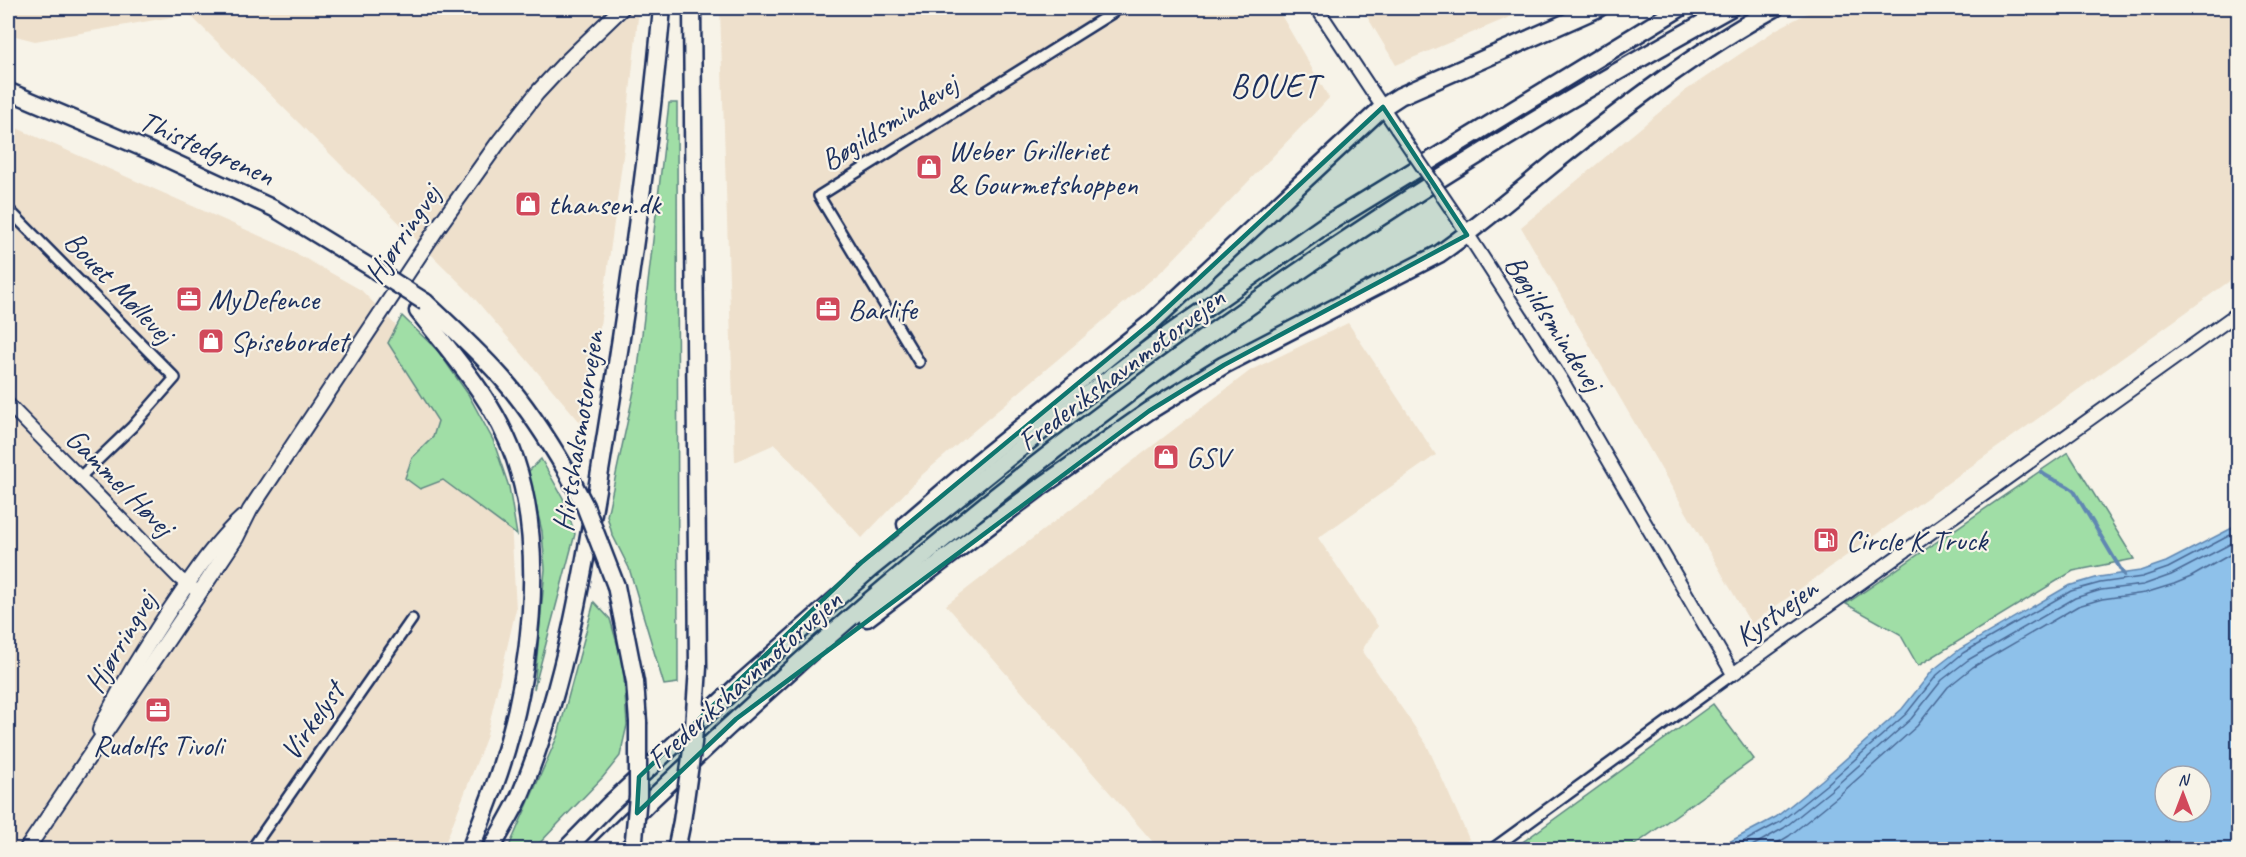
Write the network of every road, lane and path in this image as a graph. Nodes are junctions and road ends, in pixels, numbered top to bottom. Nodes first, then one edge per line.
1 (622, 8) edge
2 (662, 8) edge
3 (692, 8) edge
4 (1120, 8) edge
5 (1317, 8) edge
6 (1599, 8) edge
7 (1680, 8) edge
8 (1730, 8) edge
9 (1775, 8) edge
10 (8, 91) edge
11 (1383, 107) junction
12 (8, 208) edge
13 (1467, 235) junction
14 (371, 267) joint
15 (422, 307) junction
16 (2238, 313) edge
17 (919, 362) dead end
18 (8, 404) edge
19 (80, 477) junction
20 (250, 510) junction
21 (188, 584) junction
22 (200, 592) junction
23 (412, 619) dead end
24 (1733, 675) junction
25 (742, 681) junction
26 (736, 719) junction
27 (91, 751) junction
28 (26, 849) edge
29 (251, 849) edge
30 (470, 849) edge
31 (491, 849) edge
32 (565, 849) edge
33 (600, 849) edge
34 (633, 849) edge
35 (676, 849) edge
36 (1491, 849) edge

1 - 20 main road, Hjørringvej
2 - 31 highway, Hirtshalsmotorvejen
3 - 35 highway, bridge
4 - 17 street, Bøgildsmindevej
5 - 11 street, Bøgildsmindevej
6 - 11 highway
7 - 25 highway, Frederikshavnmotorvejen
8 - 26 highway, Frederikshavnmotorvejen
9 - 13 highway
10 - 14 main road, Thistedgrenen
11 - 13 street, Bøgildsmindevej, bridge
11 - 25 highway
12 - 19 street, Bouet Møllevej
13 - 24 street, Bøgildsmindevej
13 - 26 highway
14 - 15 highway, bridge
15 - 30 highway
15 - 34 highway, bridge
16 - 24 street, Kystvejen
18 - 19 street, Gammel Høvej
19 - 21 street, Gammel Høvej
20 - 21 main road, Hjørringvej
20 - 22 main road, Hjørringvej
21 - 22 street, Gammel Høvej
21 - 27 main road, Hjørringvej
22 - 27 main road, Hjørringvej
23 - 29 street, Virkelyst
24 - 36 street, Kystvejen
25 - 32 highway, Frederikshavnmotorvejen
26 - 33 highway, Frederikshavnmotorvejen
27 - 28 main road, Hjørringvej

